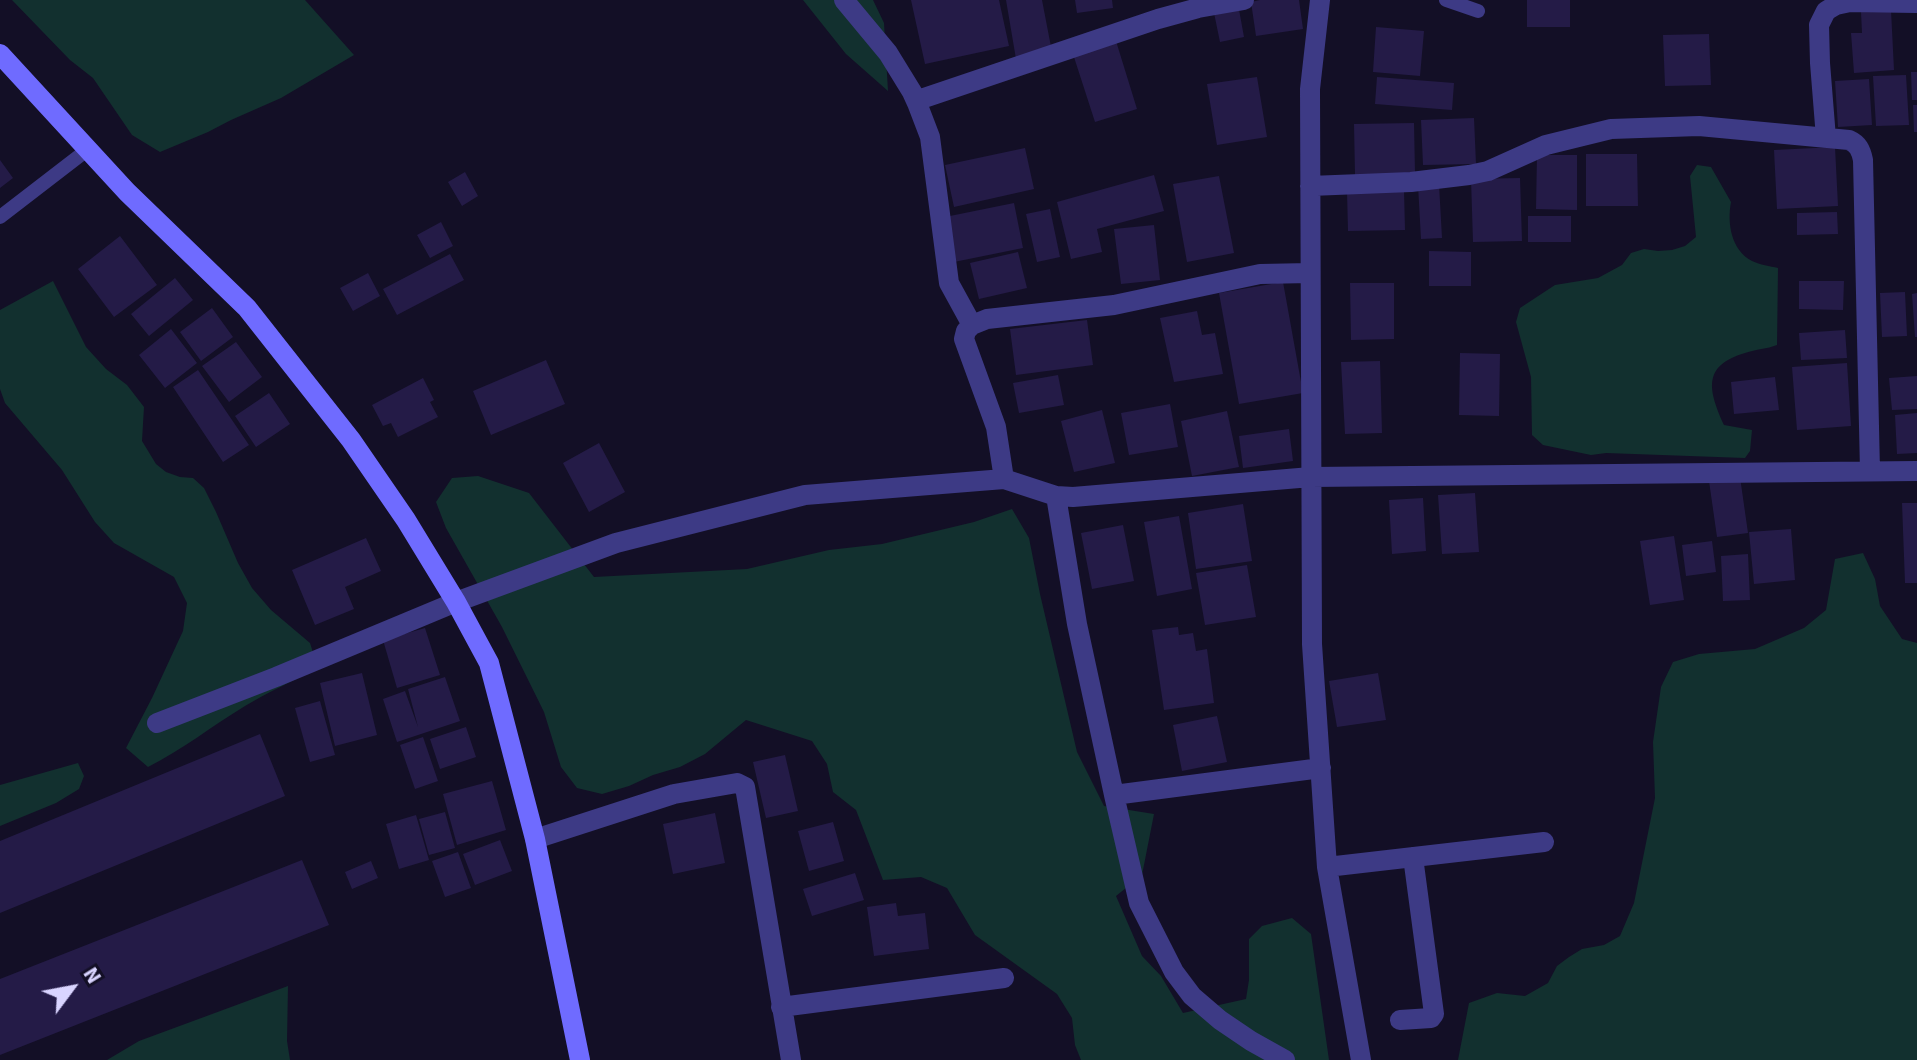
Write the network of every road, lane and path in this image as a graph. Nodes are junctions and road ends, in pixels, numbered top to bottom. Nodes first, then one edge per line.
1 (844, 0) edge
2 (1244, 0) edge
3 (1320, 0) edge
4 (1446, 0) edge
5 (1850, 1) edge
6 (1917, 3) edge
7 (1478, 11) dead end
8 (0, 54) edge
9 (917, 103) junction
10 (1826, 138) junction
11 (87, 150) junction
12 (1310, 186) junction
13 (0, 217) edge
14 (1310, 273) junction
15 (972, 325) junction
16 (1870, 471) junction
17 (1917, 471) edge
18 (1311, 477) junction
19 (1004, 479) junction
20 (1056, 496) junction
21 (456, 602) junction
22 (157, 723) dead end
23 (1321, 768) junction
24 (1114, 795) junction
25 (535, 839) junction
26 (1544, 842) dead end
27 (1413, 857) junction
28 (1327, 867) junction
29 (1004, 978) dead end
30 (781, 1007) junction
31 (1400, 1020) dead end
32 (784, 1059) edge
33 (580, 1060) edge
34 (1285, 1060) edge
35 (1361, 1060) edge

1 - 9 street
2 - 9 street
3 - 12 street
4 - 7 lane
5 - 6 street
5 - 10 street
8 - 11 street
9 - 15 street
10 - 12 street
10 - 16 street
11 - 13 lane
11 - 21 street
12 - 14 street
14 - 15 street
14 - 18 street
15 - 19 street
16 - 17 street
16 - 18 street
18 - 20 street
18 - 23 street
19 - 20 street
19 - 21 street
20 - 24 street
21 - 22 street
21 - 25 street
23 - 24 street
23 - 28 street
24 - 34 street
25 - 30 street
25 - 33 street
26 - 27 street
27 - 28 street
27 - 31 street
28 - 35 street
29 - 30 street
30 - 32 street

